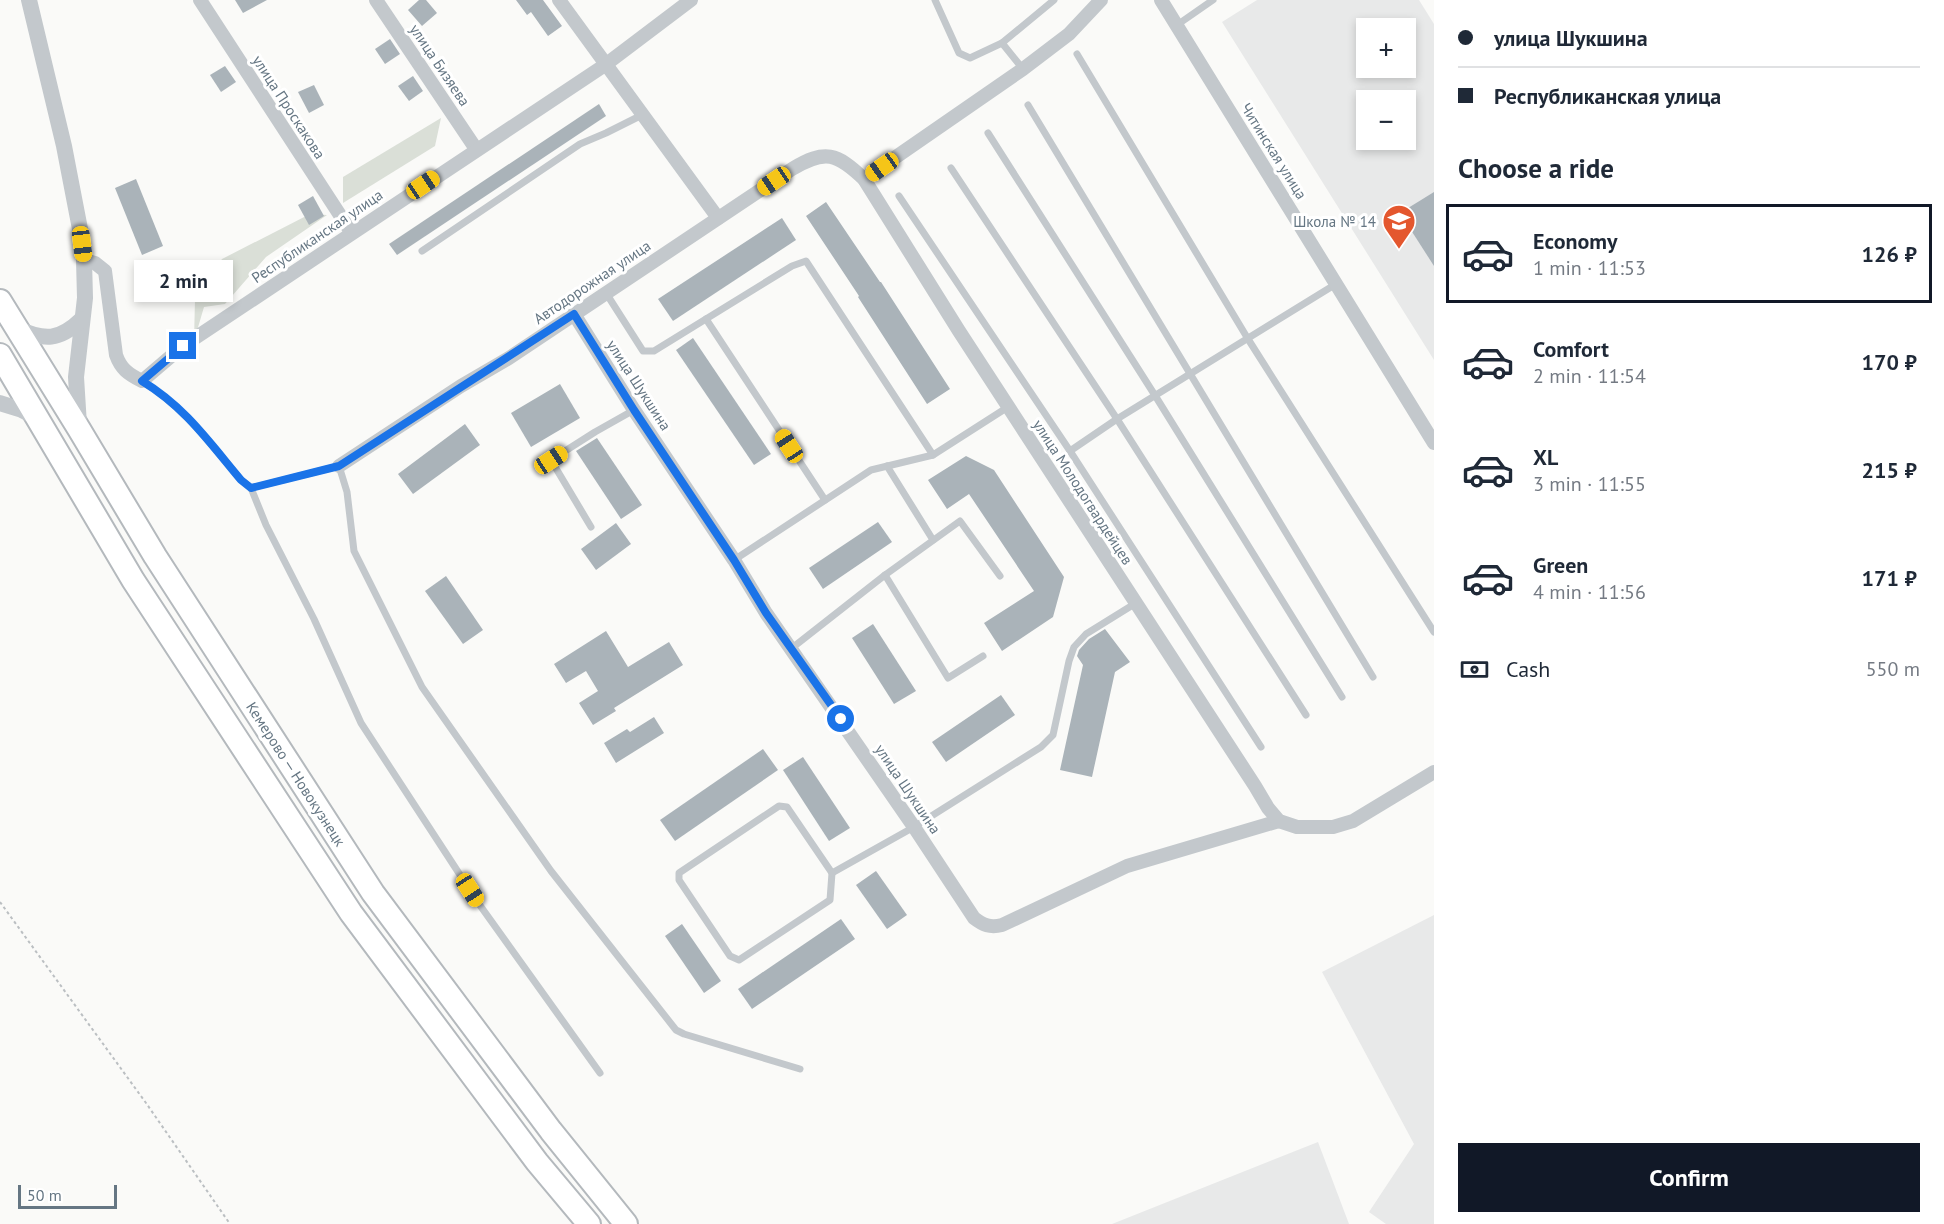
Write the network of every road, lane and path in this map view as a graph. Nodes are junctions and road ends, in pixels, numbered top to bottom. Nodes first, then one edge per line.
1 (29, 0) edge
2 (200, 0) edge
3 (376, 0) edge
4 (558, 0) edge
5 (691, 0) edge
6 (935, 0) edge
7 (1054, 0) edge
8 (1101, 0) edge
9 (1161, 0) edge
10 (1213, 0) edge
11 (1177, 25) junction
12 (1002, 43) junction
13 (1077, 54) dead end
14 (605, 65) junction
15 (1023, 69) junction
16 (1028, 105) dead end
17 (642, 115) junction
18 (988, 133) dead end
19 (476, 149) junction
20 (951, 168) dead end
21 (864, 179) junction
22 (899, 196) dead end
23 (718, 218) junction
24 (351, 232) junction
25 (422, 251) dead end
26 (84, 260) junction
27 (1336, 285) junction
28 (606, 293) junction
29 (0, 301) edge
30 (574, 314) junction
31 (82, 319) junction
32 (706, 319) junction
33 (16, 328) junction
34 (1248, 339) junction
35 (0, 355) edge
36 (1190, 376) junction
37 (142, 381) junction
38 (1156, 397) junction
39 (0, 403) edge
40 (1008, 407) junction
41 (634, 410) junction
42 (36, 417) junction
43 (1117, 419) junction
44 (79, 429) junction
45 (1434, 443) edge
46 (1070, 451) junction
47 (933, 454) junction
48 (339, 466) junction
49 (887, 466) junction
50 (251, 488) junction
51 (825, 500) junction
52 (591, 527) dead end
53 (933, 540) junction
54 (734, 560) junction
55 (885, 575) junction
56 (1000, 576) dead end
57 (1136, 603) junction
58 (1434, 632) edge
59 (792, 648) junction
60 (983, 656) dead end
61 (1373, 678) dead end
62 (1342, 697) dead end
63 (1306, 715) dead end
64 (1261, 747) dead end
65 (1434, 772) edge
66 (1279, 821) junction
67 (914, 827) junction
68 (832, 873) junction
69 (0, 902) edge
70 (800, 1069) dead end
71 (600, 1073) dead end
72 (230, 1224) edge
73 (589, 1224) edge
74 (626, 1224) edge

1 - 26 street
2 - 24 street, улица Проскакова
3 - 19 street, улица Бизяева
4 - 14 street
5 - 14 street, Республиканская улица
6 - 12 lane
7 - 12 lane
8 - 15 street
9 - 11 street, Читинская улица
10 - 11 lane
11 - 27 street, Читинская улица
12 - 15 lane
13 - 34 lane
14 - 17 street
14 - 19 street, Республиканская улица
15 - 21 street
16 - 36 lane
17 - 23 street
17 - 25 lane
18 - 38 lane
19 - 24 street, Республиканская улица
20 - 43 lane
21 - 23 street, Автодорожная улица
21 - 40 street, улица Молодогвардейцев
22 - 46 lane
23 - 28 street, Автодорожная улица
24 - 37 street, Республиканская улица
26 - 31 street
26 - 37 street
27 - 34 lane
27 - 45 street, Читинская улица
28 - 30 street, Автодорожная улица
28 - 32 lane
29 - 33 highway, Кемерово — Новокузнецк
30 - 41 street, улица Шукшина
30 - 48 street, Автодорожная улица
31 - 33 street
31 - 44 street
32 - 47 lane
32 - 51 lane
33 - 44 highway, Кемерово — Новокузнецк
34 - 36 lane
34 - 58 lane
35 - 42 highway, Кемерово — Новокузнецк
36 - 38 lane
36 - 61 lane
37 - 50 lane
38 - 43 lane
38 - 62 lane
39 - 42 street
40 - 47 lane
40 - 57 street, улица Молодогвардейцев
41 - 52 lane
41 - 54 street, улица Шукшина
42 - 73 highway, Кемерово — Новокузнецк
43 - 46 lane
43 - 63 lane
44 - 74 highway, Кемерово — Новокузнецк
46 - 64 lane
47 - 49 lane
48 - 50 lane
48 - 70 lane
49 - 51 lane
49 - 53 lane
50 - 71 lane
51 - 54 lane
53 - 55 lane
53 - 56 lane
54 - 59 street, улица Шукшина
55 - 59 lane
55 - 60 lane
57 - 66 street, улица Молодогвардейцев
57 - 67 lane
59 - 67 street, улица Шукшина
65 - 66 street
66 - 67 street, улица Шукшина
67 - 68 lane
68 - 68 lane
69 - 72 path

